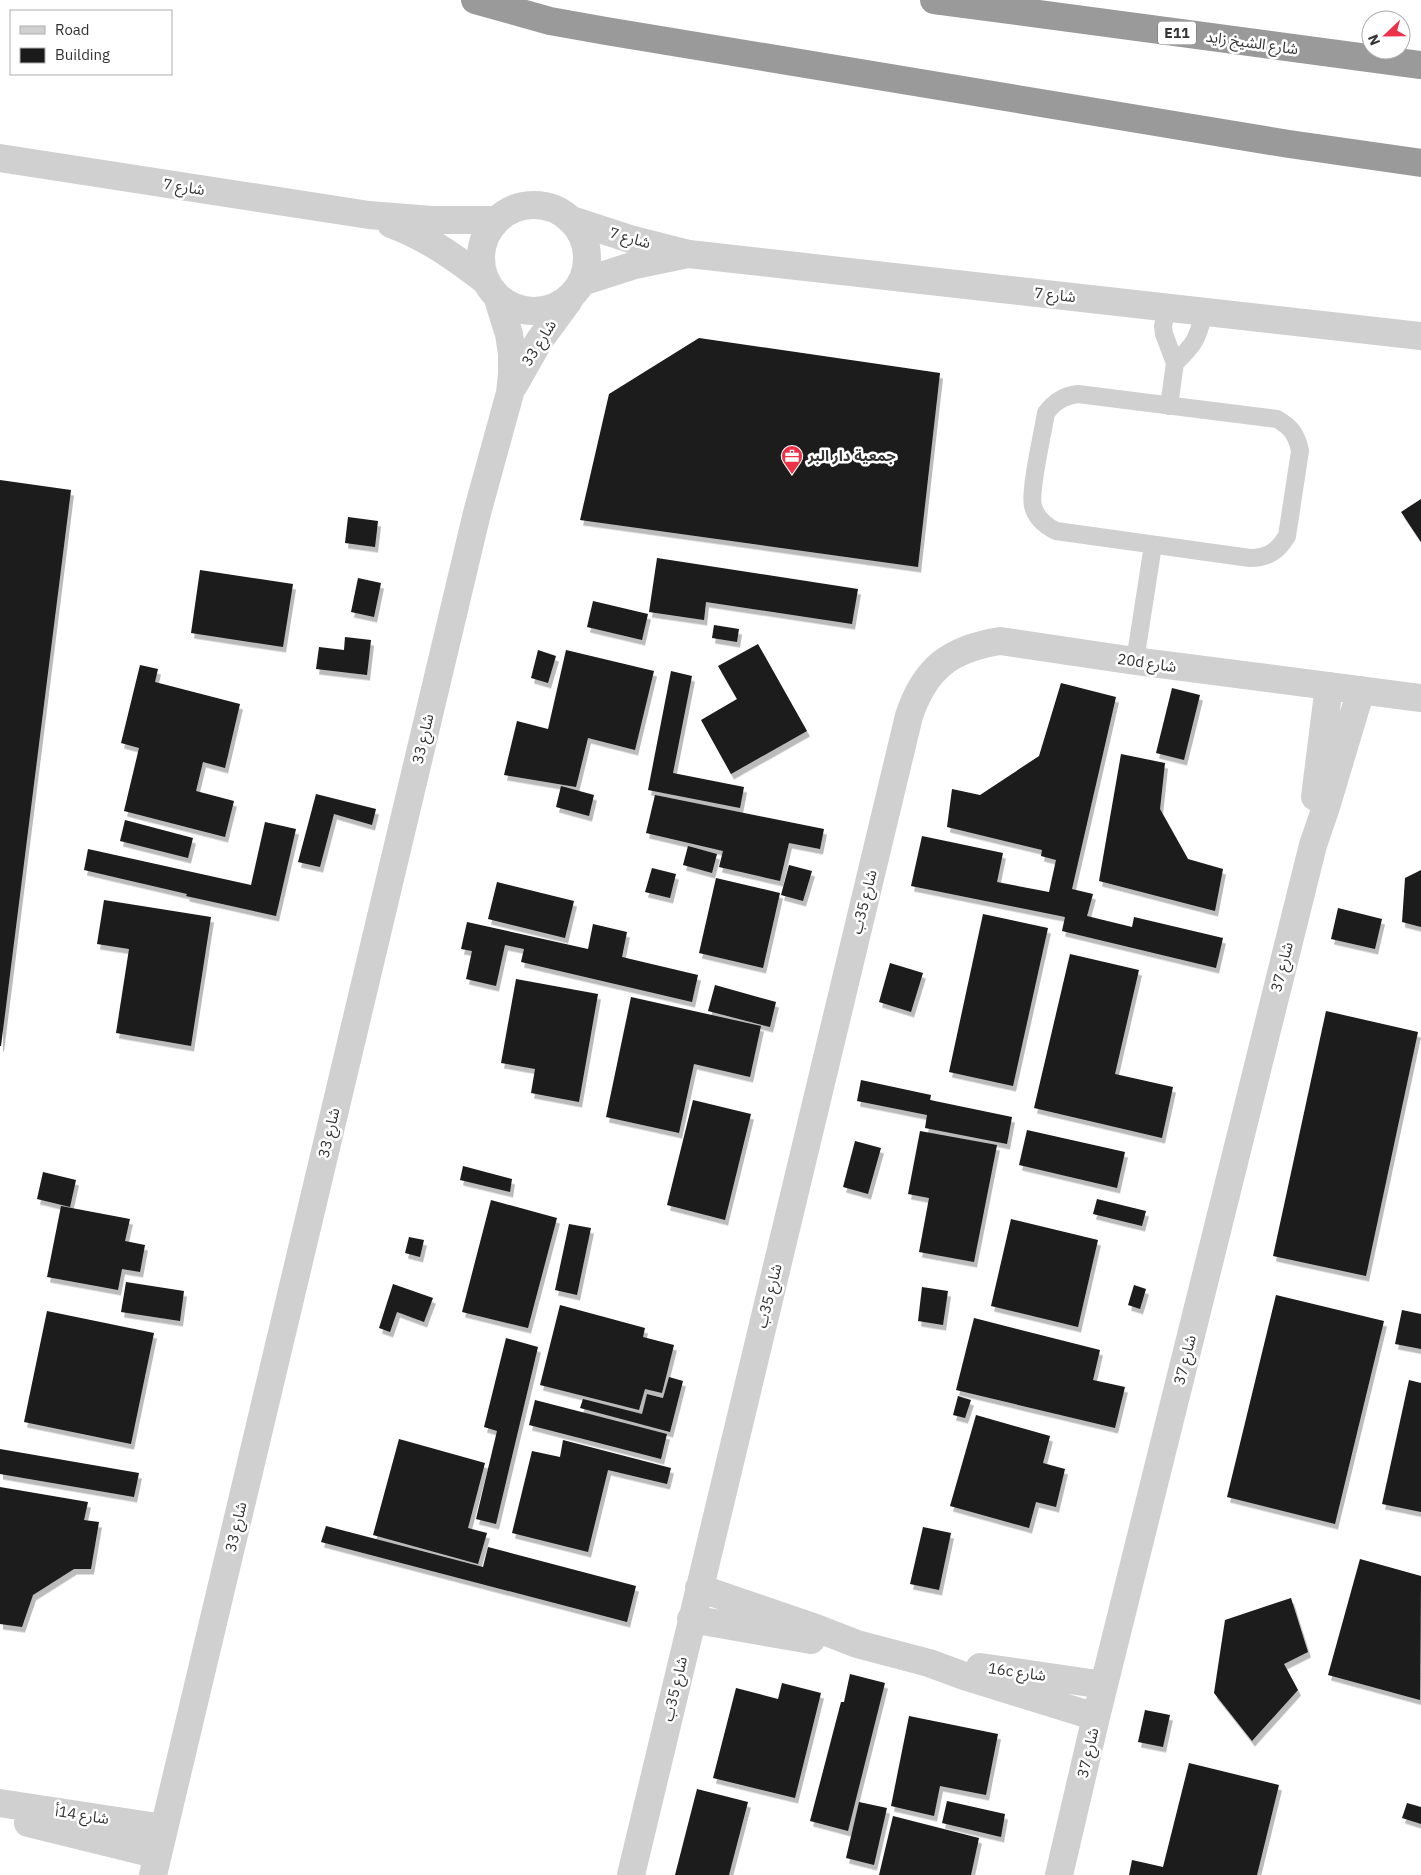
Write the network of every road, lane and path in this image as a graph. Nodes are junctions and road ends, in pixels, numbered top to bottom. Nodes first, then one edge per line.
1 (475, 0) edge
2 (934, 0) edge
3 (1421, 65) edge
4 (0, 158) edge
5 (1421, 163) edge
6 (369, 215) junction
7 (497, 220) junction
8 (572, 220) junction
9 (689, 254) junction
10 (492, 289) junction
11 (577, 289) junction
12 (1167, 307) junction
13 (1204, 312) junction
14 (1421, 336) edge
15 (1175, 363) junction
16 (510, 393) junction
17 (1169, 406) junction
18 (1153, 545) junction
19 (1135, 661) junction
20 (1330, 686) junction
21 (1361, 690) junction
22 (1421, 698) edge
23 (909, 716) joint
24 (1312, 845) junction
25 (699, 1588) junction
26 (692, 1619) junction
27 (857, 1644) junction
28 (928, 1663) junction
29 (1104, 1685) junction
30 (1096, 1717) junction
31 (0, 1803) edge
32 (0, 1816) edge
33 (164, 1828) junction
34 (156, 1865) edge
35 (631, 1875) edge
36 (1059, 1875) edge

1 - 5 highway
2 - 3 highway, شارع الشيخ زايد / E11
4 - 6 street, شارع 7
6 - 7 street, شارع 7
6 - 10 street, شارع 7
7 - 8 street
7 - 10 street
8 - 9 street, شارع 7
8 - 11 street
9 - 11 street, شارع 7
9 - 12 street, شارع 7
10 - 11 street
10 - 16 street, شارع 33
11 - 16 street, شارع 33
12 - 13 street, شارع 7
12 - 15 lane
13 - 14 street, شارع 7
13 - 15 lane
15 - 17 lane
16 - 33 street, شارع 33
17 - 18 lane
17 - 18 lane
18 - 19 lane
19 - 20 street, 20d شارع
19 - 23 street, 20d شارع
20 - 21 street, 20d شارع
20 - 24 street, شارع 37
21 - 22 street, 20d شارع
21 - 24 street, شارع 37
23 - 25 street, شارع 35ب
24 - 29 street, شارع 37
25 - 26 street, شارع 35ب
25 - 27 street, 16c شارع
26 - 27 street, 16c شارع
26 - 35 street, شارع 35ب
27 - 28 street, 16c شارع
28 - 29 street, 16c شارع
28 - 30 street, 16c شارع
29 - 30 street, شارع 37
30 - 36 street, شارع 37
31 - 33 street, شارع 14أ
32 - 34 street, شارع 14أ
33 - 34 street, شارع 33

